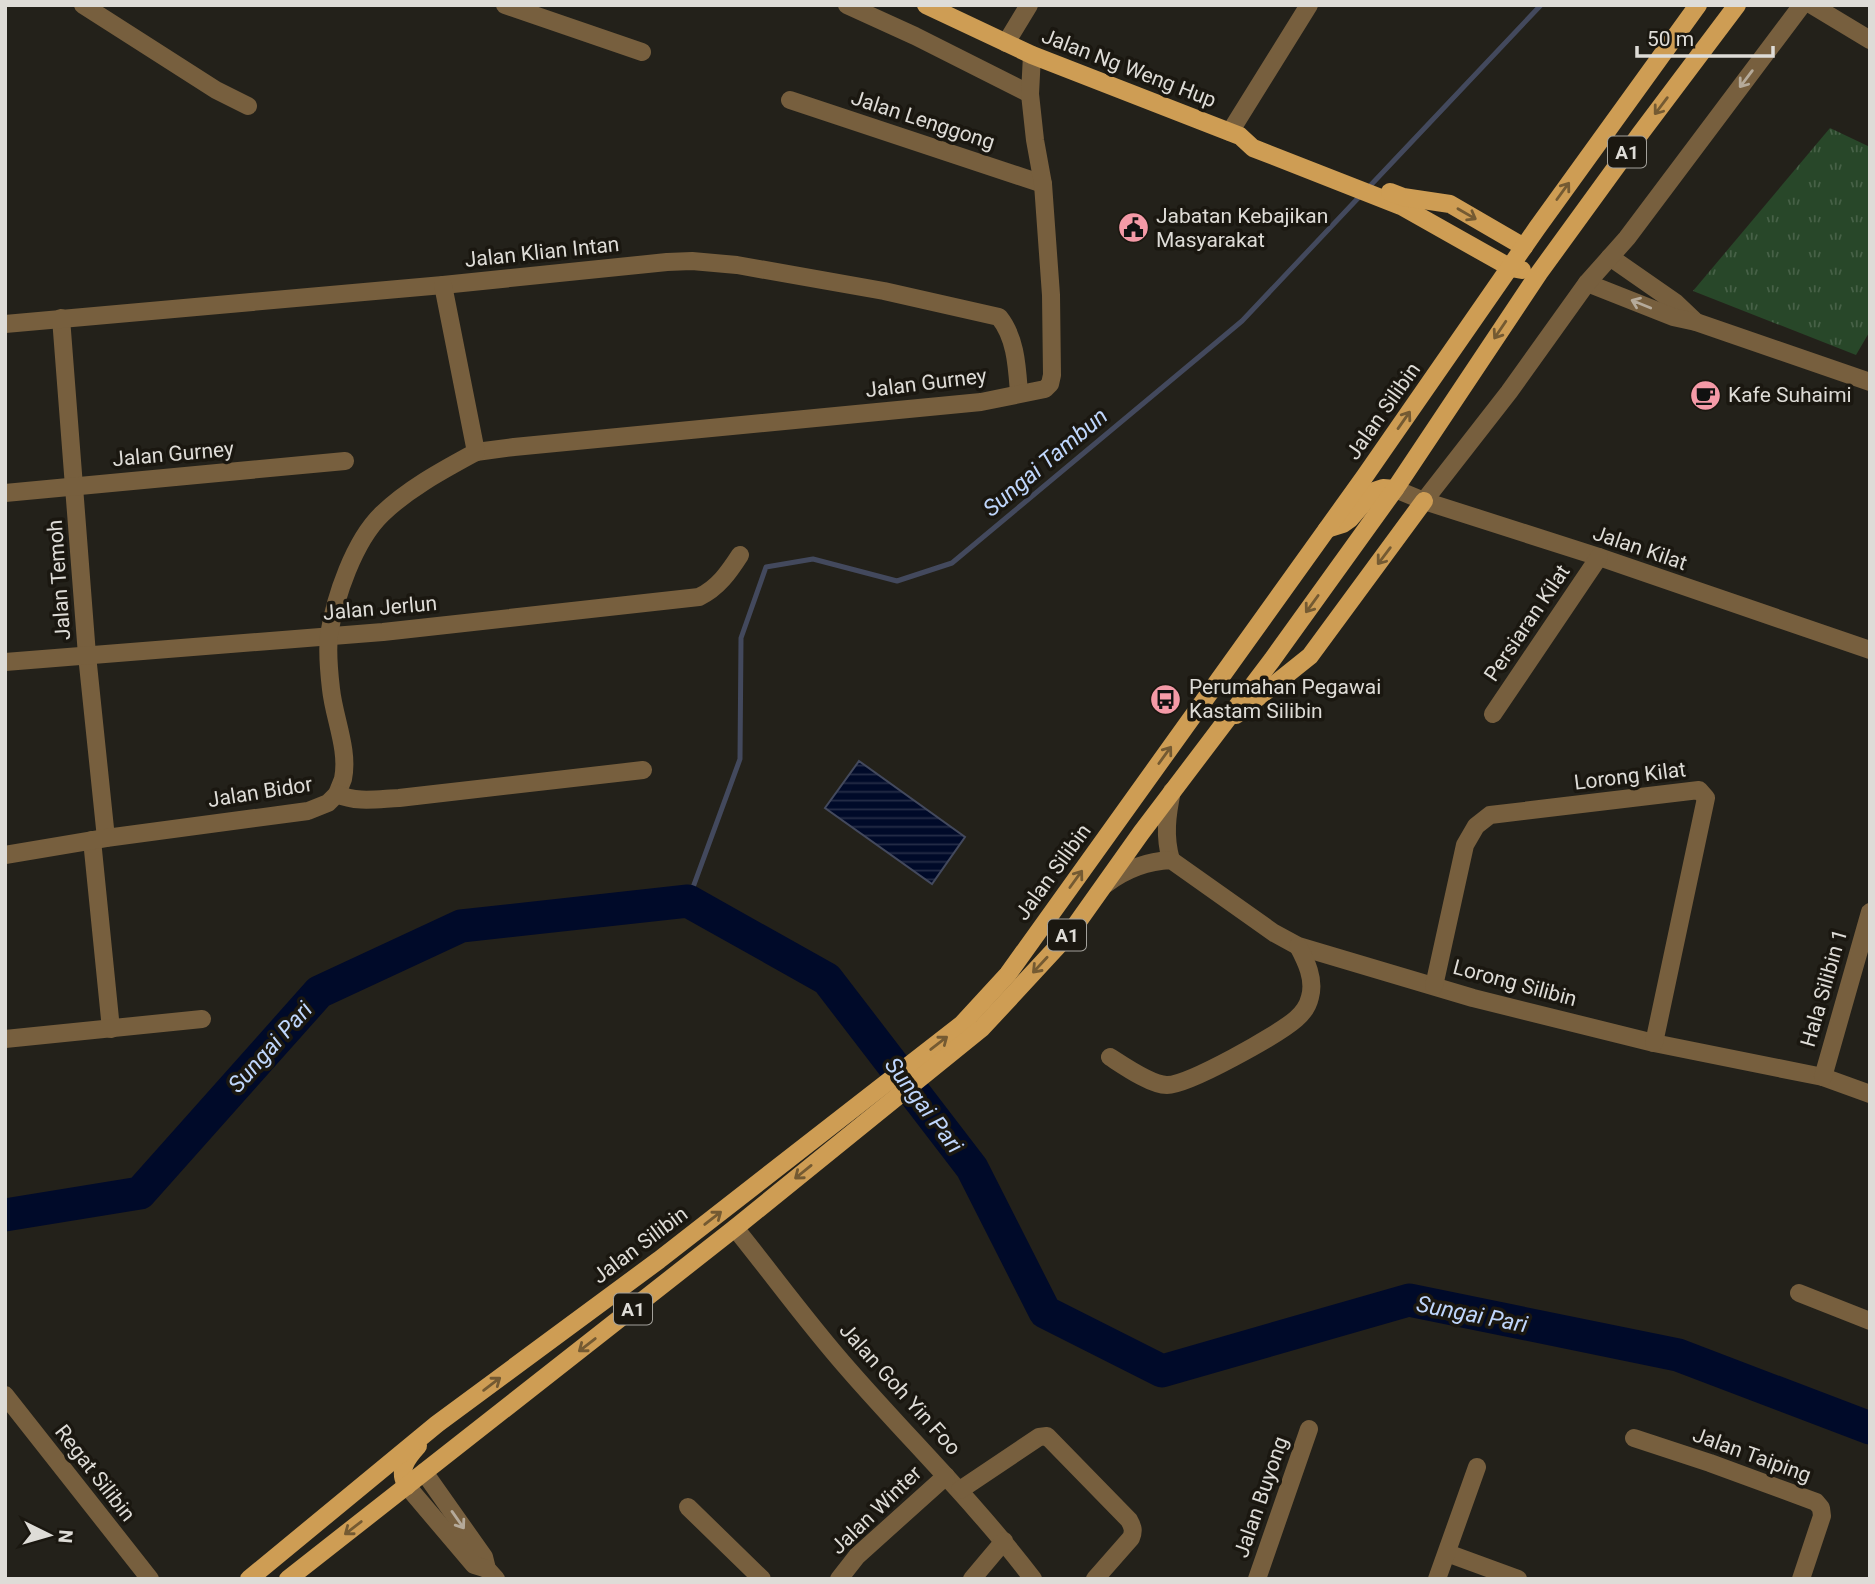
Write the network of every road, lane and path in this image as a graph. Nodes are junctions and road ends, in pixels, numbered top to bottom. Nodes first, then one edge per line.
1 (83, 5) edge
2 (505, 5) edge
3 (847, 5) edge
4 (926, 5) edge
5 (1029, 5) edge
6 (1309, 5) edge
7 (1698, 5) edge
8 (1737, 5) edge
9 (1802, 5) edge
10 (1812, 5) edge
11 (1870, 40) edge
12 (1006, 43) junction
13 (642, 51) dead end
14 (1032, 55) junction
15 (1030, 94) junction
16 (790, 100) dead end
17 (248, 106) dead end
18 (1235, 134) junction
19 (1043, 184) junction
20 (1402, 201) junction
21 (1524, 247) junction
22 (1610, 257) junction
23 (1511, 268) junction
24 (1539, 273) junction
25 (1587, 283) junction
26 (443, 285) junction
27 (61, 318) junction
28 (1696, 322) junction
29 (5, 324) edge
30 (1870, 382) edge
31 (1018, 393) junction
32 (476, 452) junction
33 (345, 461) dead end
34 (75, 486) junction
35 (1395, 489) junction
36 (5, 493) edge
37 (1424, 501) junction
38 (1327, 529) junction
39 (740, 555) dead end
40 (1599, 557) junction
41 (329, 636) junction
42 (1870, 650) edge
43 (87, 655) junction
44 (5, 662) edge
45 (1493, 714) dead end
46 (1218, 729) junction
47 (643, 770) dead end
48 (1173, 790) junction
49 (337, 794) junction
50 (1126, 811) junction
51 (99, 839) junction
52 (5, 855) edge
53 (1171, 860) junction
54 (1102, 887) junction
55 (1870, 912) edge
56 (1298, 946) junction
57 (1434, 985) junction
58 (202, 1019) dead end
59 (111, 1029) junction
60 (5, 1039) edge
61 (1654, 1042) junction
62 (1110, 1058) dead end
63 (1823, 1077) junction
64 (1870, 1094) edge
65 (851, 1122) junction
66 (735, 1228) junction
67 (1798, 1293) dead end
68 (1870, 1321) edge
69 (5, 1395) edge
70 (437, 1424) junction
71 (1309, 1429) dead end
72 (1634, 1438) dead end
73 (1477, 1467) dead end
74 (424, 1472) junction
75 (946, 1476) junction
76 (407, 1486) junction
77 (960, 1490) junction
78 (688, 1507) dead end
79 (1004, 1541) junction
80 (1447, 1553) junction
81 (491, 1574) edge
82 (150, 1579) edge
83 (249, 1579) edge
84 (288, 1579) edge
85 (762, 1579) edge
86 (839, 1579) edge
87 (972, 1579) edge
88 (1033, 1579) edge
89 (1095, 1579) edge
90 (1257, 1579) edge
91 (1437, 1579) edge
92 (1518, 1579) edge
93 (1801, 1579) edge

1 - 17 street
2 - 13 street
3 - 15 street
4 - 12 main road, Jalan Ng Weng Hup
5 - 12 street
6 - 18 street
21 -> 7 main road, Jalan Silibin / A1
8 -> 24 main road, Jalan Silibin / A1
9 -> 22 street
10 - 11 street
12 - 14 main road, Jalan Ng Weng Hup
14 - 15 street, Jalan Gurney
14 - 18 main road, Jalan Ng Weng Hup
15 - 19 street, Jalan Gurney
16 - 19 street, Jalan Lenggong
18 - 20 main road, Jalan Ng Weng Hup
19 - 31 street, Jalan Gurney
20 -> 21 main road, Jalan Ng Weng Hup
20 - 23 main road, Jalan Ng Weng Hup
21 - 23 main road, Jalan Silibin
21 - 24 main road
22 - 25 street
22 - 28 street
23 - 24 main road, Jalan Ng Weng Hup
38 -> 23 main road, Jalan Silibin / A1
24 -> 35 main road, Jalan Silibin / A1
28 -> 25 street
25 - 37 street
26 - 27 street, Jalan Klian Intan
26 - 31 street, Jalan Klian Intan
26 - 32 street
27 - 29 street, Jalan Klian Intan
27 - 34 street, Jalan Temoh
28 - 30 street
31 - 32 street, Jalan Gurney
32 - 41 street
33 - 34 street, Jalan Gurney
34 - 36 street, Jalan Gurney
34 - 43 street, Jalan Temoh
35 - 37 street, Jalan Kilat
35 - 38 main road
35 -> 46 main road, Jalan Silibin / A1
37 - 40 street, Jalan Kilat
37 -> 46 main road
50 -> 38 main road, Jalan Silibin / A1
39 - 41 street, Jalan Jerlun
40 - 42 street, Jalan Kilat
40 - 45 street, Persiaran Kilat
41 - 43 street, Jalan Jerlun
41 - 49 street
43 - 44 street, Jalan Jerlun
43 - 51 street, Jalan Temoh
46 - 48 main road, Jalan Silibin / A1
47 - 49 street, Jalan Bidor
48 - 50 main road
48 - 53 street
48 - 54 main road, Jalan Silibin / A1
49 - 51 street, Jalan Bidor
65 -> 50 main road, Jalan Silibin / A1
51 - 52 street, Jalan Bidor
51 - 59 street, Jalan Temoh
53 - 54 street
53 - 56 street, Lorong Silibin
54 -> 65 main road, Jalan Silibin / A1
55 - 63 street, Hala Silibin 1
56 - 57 street, Lorong Silibin
56 - 62 street
57 - 61 street, Lorong Silibin
57 - 61 street, Lorong Kilat
58 - 59 street
59 - 60 street
61 - 63 street, Lorong Silibin
63 - 64 street, Lorong Silibin
65 -> 66 main road, Jalan Silibin / A1
70 -> 65 main road, Jalan Silibin / A1
66 -> 74 main road, Jalan Silibin / A1
66 - 75 street, Jalan Goh Yin Foo
67 - 68 street
69 - 82 street, Regat Silibin
70 - 76 main road
70 - 83 main road, Jalan Silibin / A1
71 - 90 street, Jalan Buyong
72 - 93 street, Jalan Taiping
73 - 80 street
74 - 76 main road, Jalan Silibin / A1
74 -> 81 street
75 - 77 street, Jalan Goh Yin Foo
75 - 86 street, Jalan Winter
76 - 81 street
76 -> 84 main road, Jalan Silibin / A1
77 - 79 street, Jalan Goh Yin Foo
77 - 89 street
78 - 85 street
79 - 87 street
79 - 88 street, Jalan Goh Yin Foo
80 - 91 street
80 - 92 street

